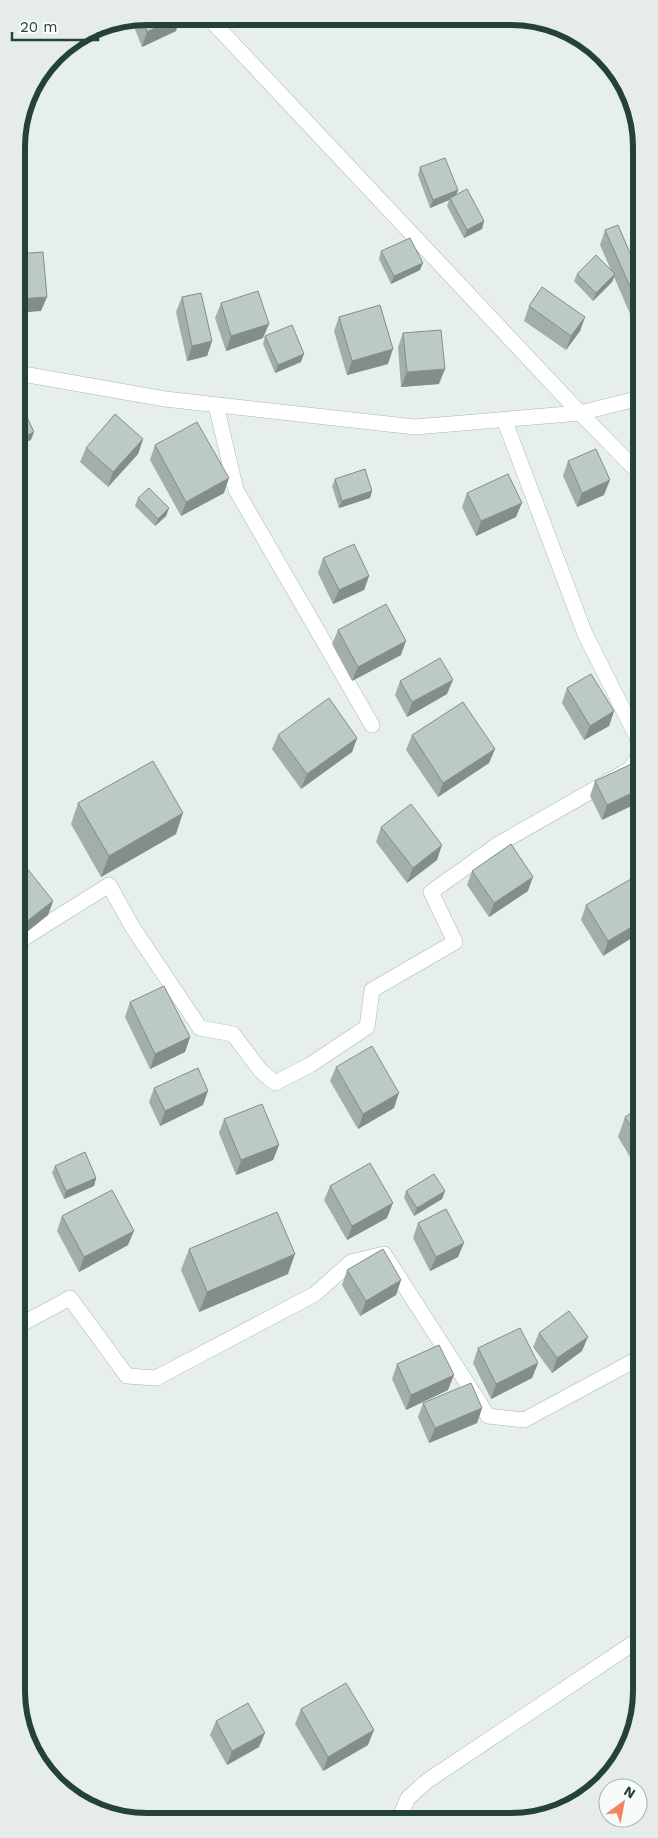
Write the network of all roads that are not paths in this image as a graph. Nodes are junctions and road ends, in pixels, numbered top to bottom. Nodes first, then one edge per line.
1 (216, 25) edge
2 (25, 374) edge
3 (633, 400) edge
4 (216, 405) junction
5 (580, 412) junction
6 (504, 419) junction
7 (633, 467) edge
8 (372, 725) dead end
9 (633, 728) edge
10 (633, 765) edge
11 (25, 938) edge
12 (25, 1320) edge
13 (633, 1361) edge
14 (633, 1643) edge
15 (401, 1813) edge

1 - 5 street
2 - 4 street
3 - 5 street
4 - 6 street
4 - 8 street
5 - 6 street
5 - 7 street
6 - 9 street
10 - 11 street
12 - 13 street
14 - 15 street

